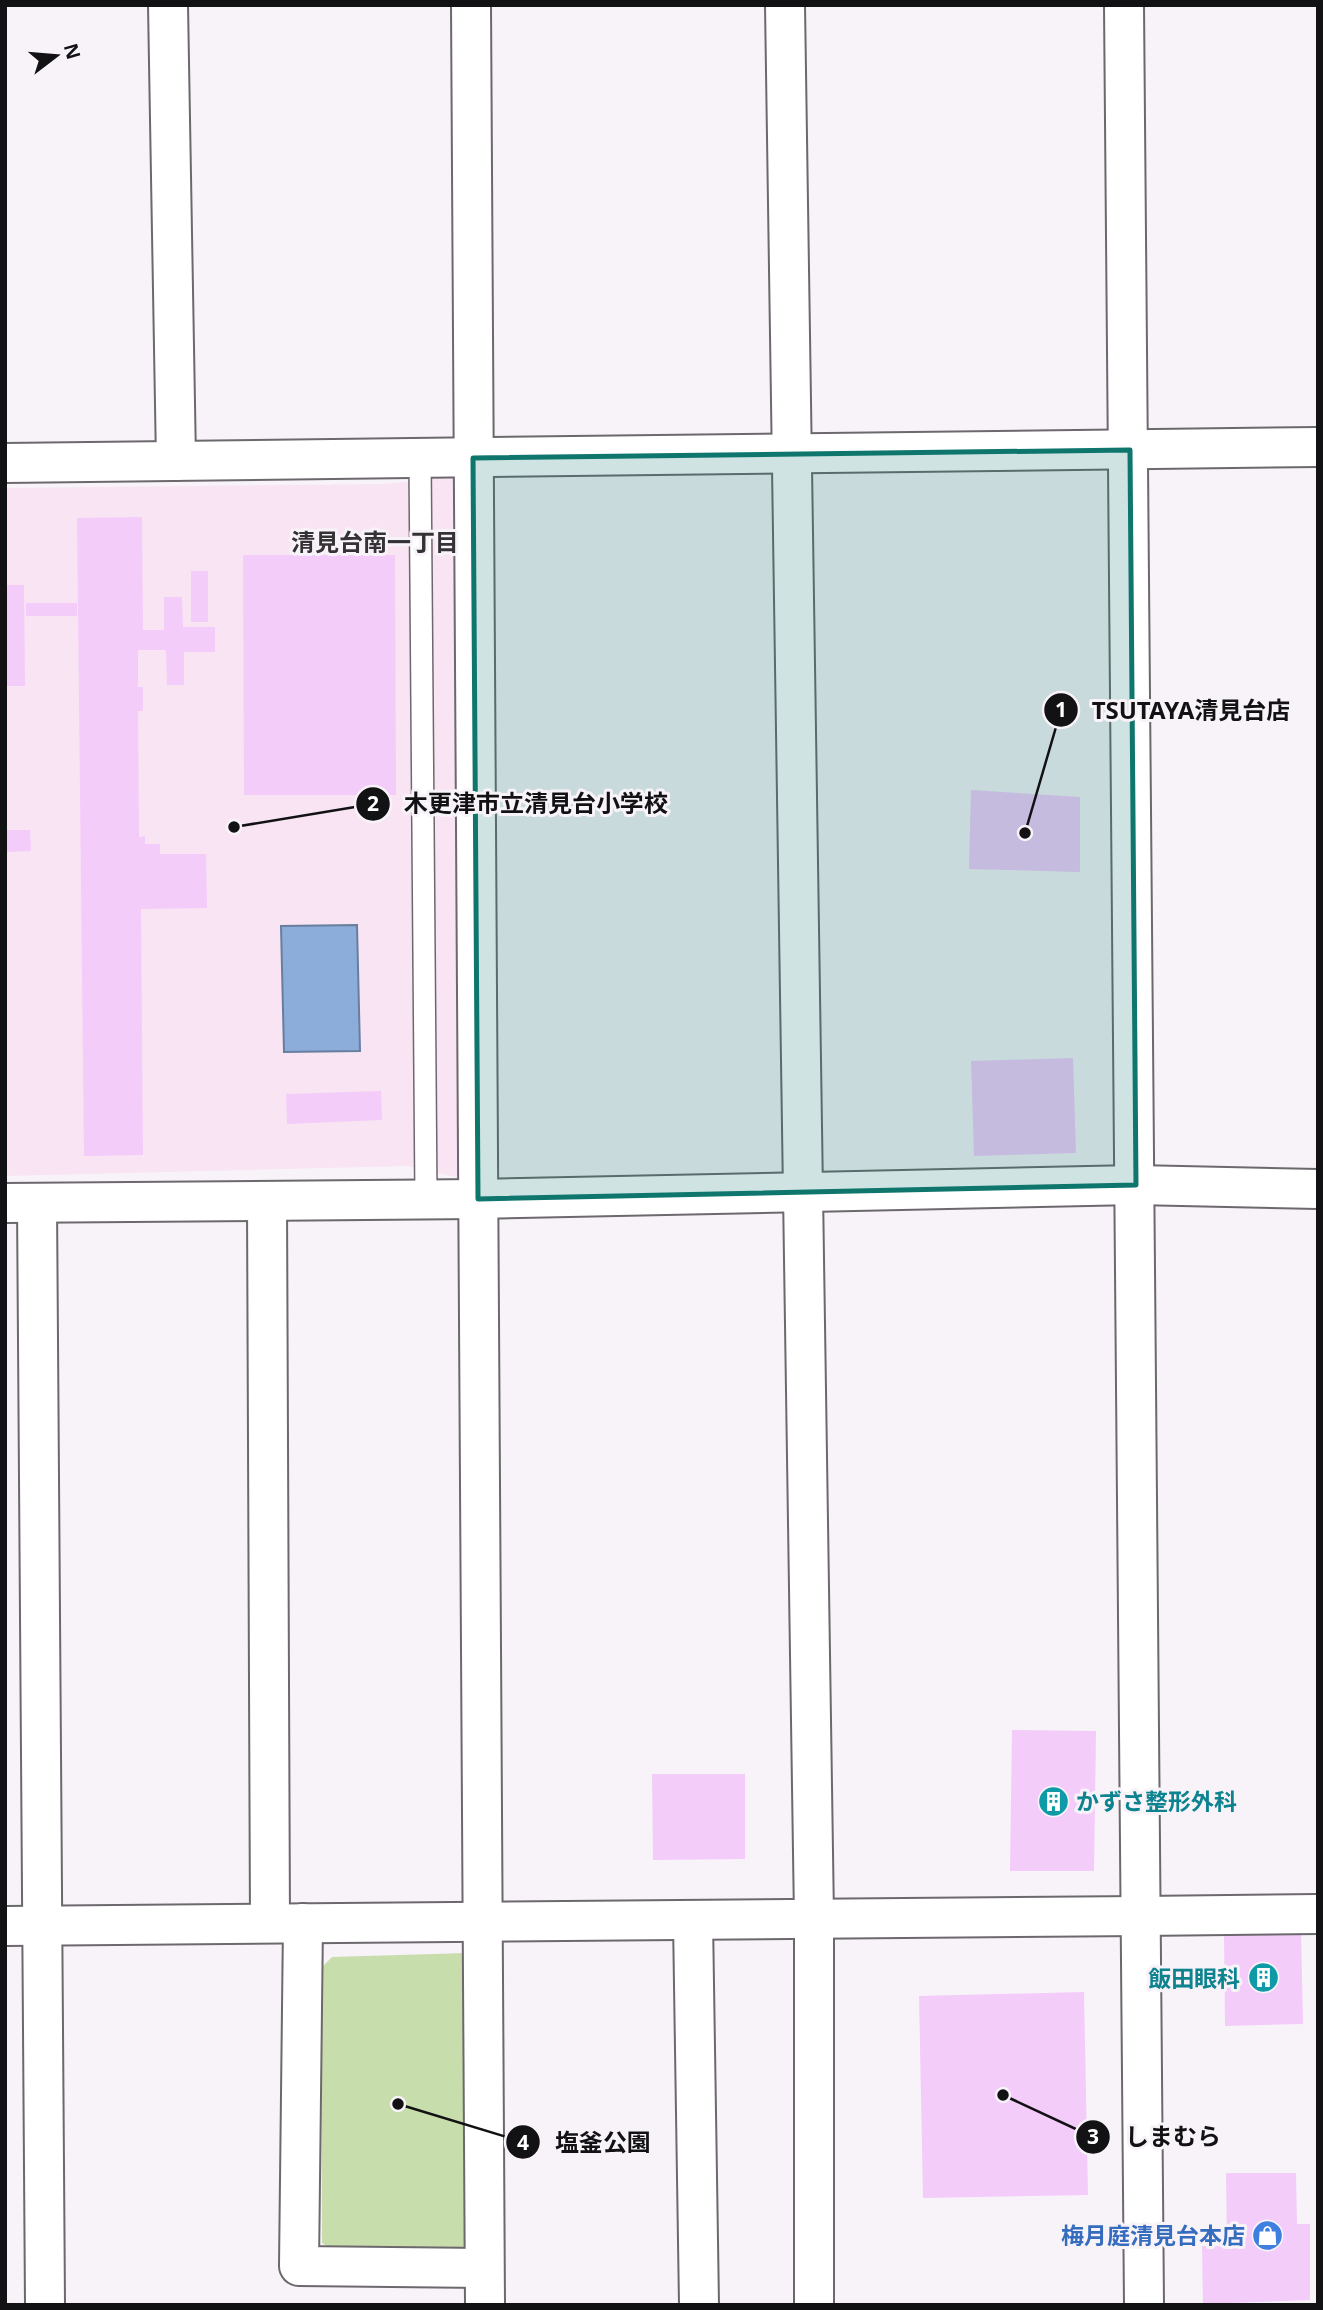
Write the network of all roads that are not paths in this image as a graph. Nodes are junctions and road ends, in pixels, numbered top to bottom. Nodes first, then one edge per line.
1 (168, 5) edge
2 (471, 5) edge
3 (785, 5) edge
4 (1124, 5) edge
5 (1318, 447) edge
6 (1130, 450) junction
7 (791, 454) junction
8 (420, 458) junction
9 (473, 458) junction
10 (176, 461) junction
11 (5, 463) edge
12 (1136, 1185) junction
13 (1318, 1189) edge
14 (803, 1192) junction
15 (426, 1199) junction
16 (478, 1199) junction
17 (267, 1200) junction
18 (21, 1203) edge
19 (1318, 1914) edge
20 (1142, 1916) junction
21 (814, 1918) junction
22 (693, 1920) junction
23 (483, 1921) junction
24 (286, 1923) junction
25 (5, 1926) edge
26 (43, 1926) junction
27 (484, 2286) edge
28 (45, 2305) edge
29 (699, 2305) edge
30 (814, 2305) edge
31 (1144, 2305) edge

1 - 10 street
2 - 9 street
3 - 7 street
4 - 6 street
5 - 6 street
6 - 7 street
6 - 12 street
7 - 9 street
7 - 14 street
8 - 9 street
8 - 10 street
8 - 15 lane
9 - 16 street
10 - 11 street
12 - 13 street
12 - 14 street
12 - 20 street
14 - 16 street
14 - 21 street
15 - 16 street
15 - 17 street
16 - 23 street
17 - 18 street
17 - 24 street
18 - 26 street
19 - 20 street
20 - 21 street
20 - 31 street
21 - 22 street
21 - 30 street
22 - 23 street
22 - 29 street
23 - 24 street
23 - 27 street
24 - 26 street
24 - 27 street
25 - 26 street
26 - 28 street

